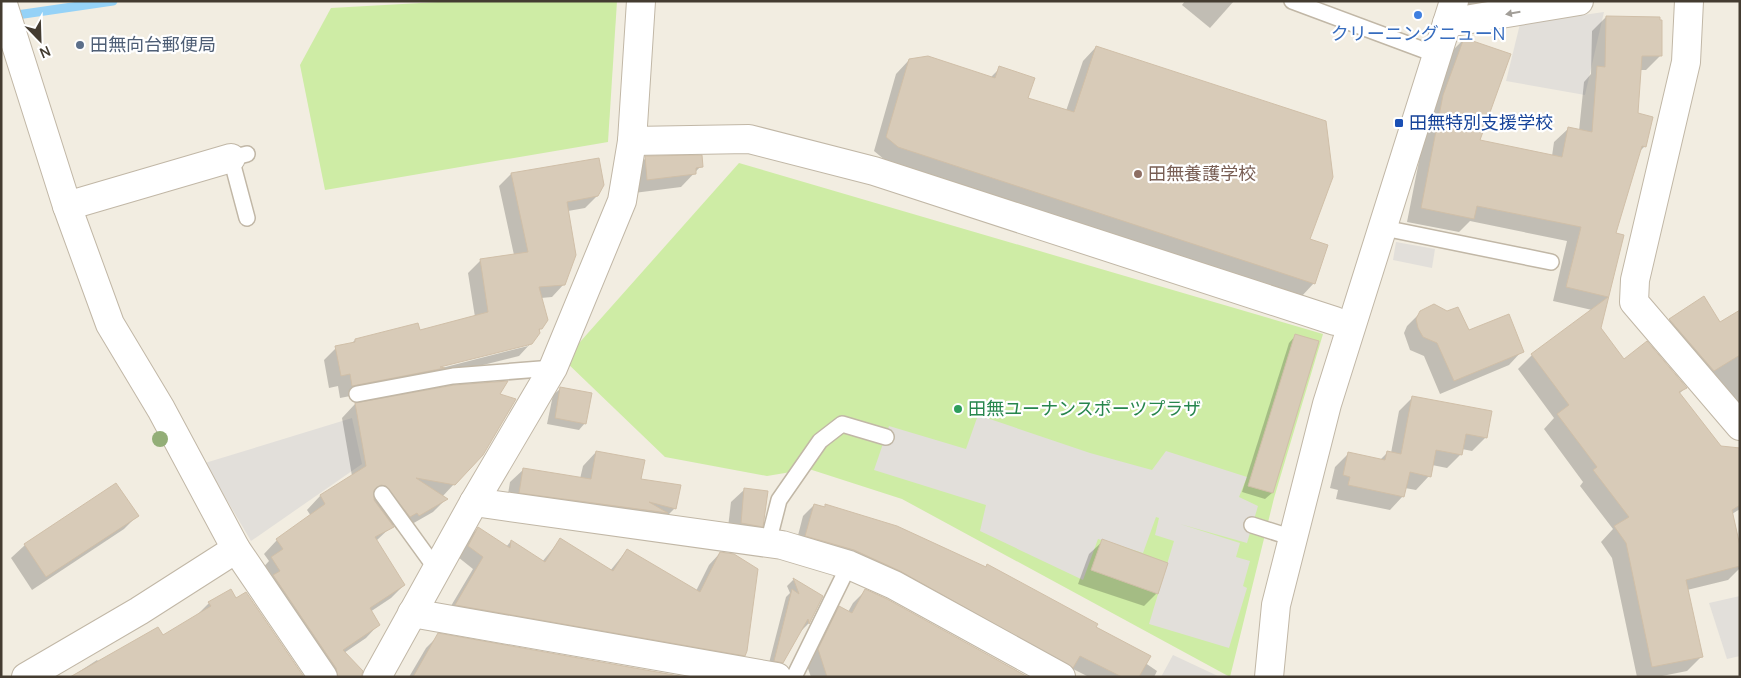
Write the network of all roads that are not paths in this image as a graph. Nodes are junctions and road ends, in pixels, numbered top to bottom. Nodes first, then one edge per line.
1 (2, 1) edge
2 (641, 1) edge
3 (1292, 1) edge
4 (1579, 1) edge
5 (1688, 1) edge
6 (1450, 12) edge
7 (1437, 55) junction
8 (632, 140) junction
9 (239, 156) joint
10 (67, 206) junction
11 (247, 218) dead end
12 (1384, 228) junction
13 (1551, 262) dead end
14 (1335, 321) dead end
15 (553, 368) junction
16 (357, 394) dead end
17 (1740, 426) edge
18 (886, 436) dead end
19 (382, 494) dead end
20 (474, 502) junction
21 (1252, 525) dead end
22 (1293, 538) junction
23 (768, 543) junction
24 (236, 549) junction
25 (849, 565) junction
26 (437, 570) junction
27 (412, 613) junction
28 (26, 677) edge
29 (322, 677) edge
30 (377, 677) edge
31 (777, 677) edge
32 (794, 677) edge
33 (1061, 677) edge
34 (1269, 677) edge

1 - 10 street
2 - 8 street
3 - 7 lane
4 -> 6 street
5 - 17 street
6 - 7 street
7 - 12 street
8 - 14 street
8 - 15 street
9 - 10 street
9 - 11 lane
10 - 24 street
12 - 13 lane
12 - 22 street
15 - 16 lane
15 - 20 street
18 - 23 lane
19 - 26 lane
20 - 23 street
20 - 26 street
21 - 22 lane
22 - 34 street
23 - 25 street
24 - 28 street
24 - 29 street
25 - 32 lane
25 - 33 street
26 - 27 street
27 - 30 street
27 - 31 street

